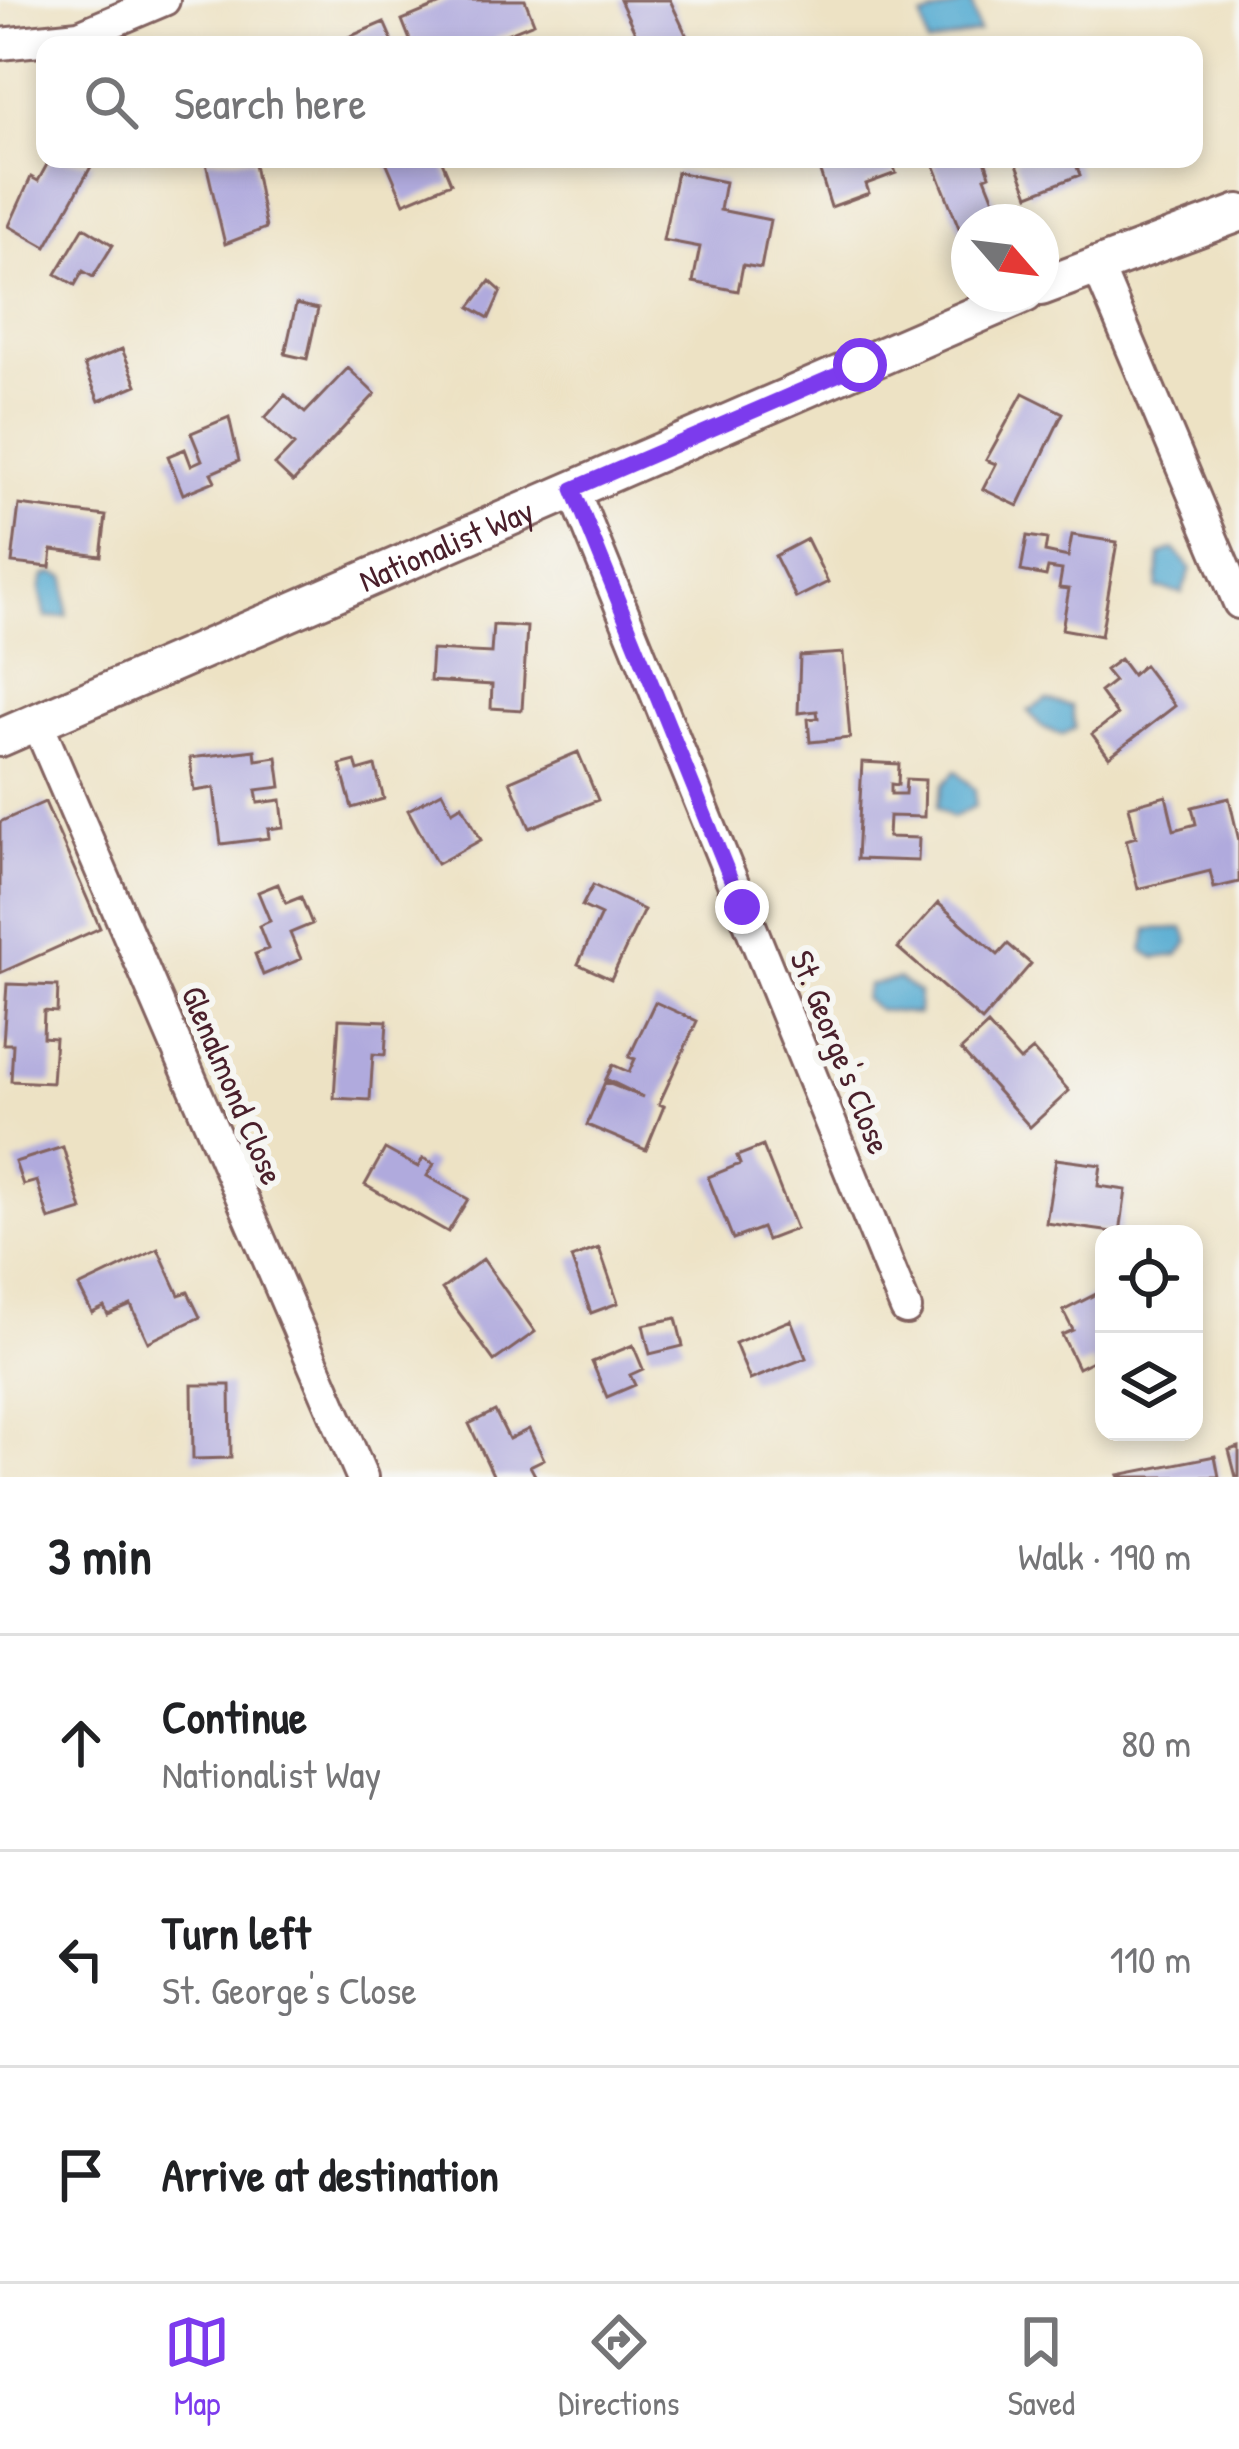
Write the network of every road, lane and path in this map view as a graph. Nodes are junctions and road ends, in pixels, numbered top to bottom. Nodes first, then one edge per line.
1 (164, 0) edge
2 (79, 36) edge
3 (36, 40) edge
4 (0, 44) edge
5 (1239, 213) edge
6 (1096, 263) junction
7 (1059, 279) edge
8 (983, 312) edge
9 (573, 489) junction
10 (1239, 603) edge
11 (37, 722) junction
12 (0, 738) edge
13 (907, 1309) dead end
14 (362, 1477) edge

1 - 2 street
3 - 4 street
5 - 6 street
6 - 7 street
6 - 10 street
8 - 9 street, Nationalist Way
9 - 11 street, Nationalist Way
9 - 13 street, St. George's Close
11 - 12 street, Nationalist Way
11 - 14 street, Glenalmond Close

